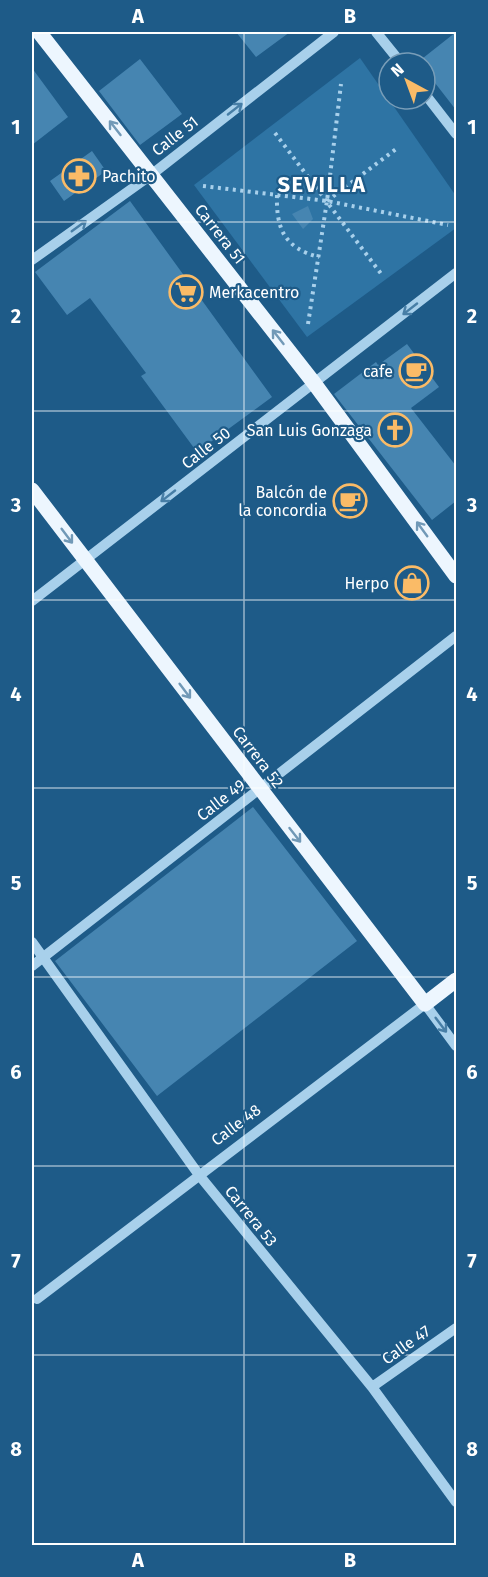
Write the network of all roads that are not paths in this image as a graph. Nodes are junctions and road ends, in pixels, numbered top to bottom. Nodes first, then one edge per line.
1 (39, 32) edge
2 (334, 32) edge
3 (376, 32) edge
4 (391, 51) edge
5 (437, 109) edge
6 (456, 134) edge
7 (151, 175) junction
8 (32, 260) edge
9 (456, 273) edge
10 (314, 383) junction
11 (32, 490) edge
12 (86, 561) junction
13 (456, 576) edge
14 (32, 602) edge
15 (456, 636) edge
16 (260, 789) junction
17 (32, 942) edge
18 (43, 957) junction
19 (32, 966) edge
20 (456, 980) edge
21 (425, 1004) junction
22 (456, 1046) edge
23 (198, 1176) junction
24 (37, 1299) dead end
25 (456, 1328) edge
26 (372, 1387) junction
27 (456, 1502) edge

7 -> 1 main road, Carrera 51
7 -> 2 street, Calle 51
3 - 4 street
5 - 6 street
8 -> 7 street, Calle 51
10 -> 7 main road, Carrera 51
9 -> 10 street, Calle 50
10 -> 12 street, Calle 50
13 -> 10 main road, Carrera 51
11 -> 12 main road, Carrera 52
12 - 14 street, Calle 50
12 -> 16 main road, Carrera 52
15 - 16 street, Calle 49
16 - 18 street, Calle 49
16 -> 21 main road, Carrera 52
17 - 18 street, Carrera 53
18 - 19 street, Calle 49
18 - 23 street, Carrera 53
20 - 21 main road, Calle 48
21 -> 22 street, Carrera 52
21 - 23 street, Calle 48
23 - 24 street, Calle 48
23 - 26 street, Carrera 53
25 - 26 street, Calle 47
26 - 27 street, Carrera 53

